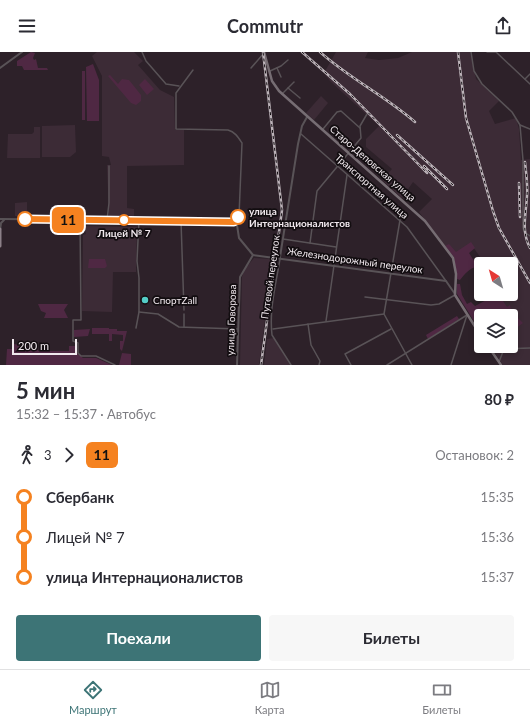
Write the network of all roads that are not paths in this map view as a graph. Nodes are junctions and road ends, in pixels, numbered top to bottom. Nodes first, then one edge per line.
1 (22, 52) edge
2 (142, 52) edge
3 (264, 52) edge
4 (471, 52) edge
5 (487, 52) edge
6 (497, 52) edge
7 (288, 60) dead end
8 (0, 68) edge
9 (251, 68) dead end
10 (277, 68) junction
11 (193, 70) dead end
12 (270, 71) junction
13 (530, 74) edge
14 (281, 77) dead end
15 (525, 79) junction
16 (294, 82) dead end
17 (530, 84) edge
18 (180, 87) junction
19 (288, 88) junction
20 (282, 94) junction
21 (300, 98) dead end
22 (366, 114) dead end
23 (307, 117) junction
24 (520, 125) junction
25 (360, 128) junction
26 (530, 129) edge
27 (322, 130) junction
28 (300, 134) junction
29 (349, 154) junction
30 (109, 166) dead end
31 (338, 166) junction
32 (347, 174) junction
33 (0, 219) edge
34 (5, 219) junction
35 (80, 220) junction
36 (107, 220) junction
37 (138, 220) junction
38 (181, 220) junction
39 (400, 220) junction
40 (234, 222) junction
41 (0, 229) edge
42 (530, 236) edge
43 (283, 239) junction
44 (310, 243) junction
45 (0, 246) edge
46 (337, 247) junction
47 (253, 255) junction
48 (280, 257) junction
49 (334, 265) junction
50 (390, 274) junction
51 (446, 281) junction
52 (455, 295) junction
53 (364, 297) dead end
54 (386, 299) junction
55 (184, 310) dead end
56 (139, 312) junction
57 (184, 314) dead end
58 (384, 314) junction
59 (467, 315) junction
60 (326, 321) junction
61 (308, 324) junction
62 (474, 326) edge
63 (184, 327) junction
64 (136, 328) dead end
65 (238, 329) junction
66 (272, 329) junction
67 (391, 329) junction
68 (530, 348) edge
69 (492, 353) edge
70 (405, 354) junction
71 (498, 363) edge
72 (115, 365) edge
73 (238, 365) edge
74 (291, 365) edge
75 (319, 365) edge
76 (350, 365) edge
77 (387, 365) edge
78 (412, 365) edge
79 (451, 365) edge
80 (501, 365) edge

1 - 8 street
2 - 18 street
3 - 9 street
3 - 12 main road, Старо-Деповская улица
4 - 24 street
5 - 6 street
6 - 15 street
7 - 10 street
10 - 12 street
10 - 14 street
11 - 18 street
12 - 20 main road, Старо-Деповская улица
13 - 15 street
15 - 17 street
16 - 19 street
18 - 40 street
19 - 20 street
19 - 21 street
20 - 23 main road, Старо-Деповская улица
22 - 25 street
23 - 27 main road, Старо-Деповская улица
23 - 28 street, Путевой переулок
24 - 26 street
24 - 42 street
25 - 27 street
25 - 29 street
27 - 29 main road, Старо-Деповская улица
28 - 31 street, Транспортная улица
28 - 43 street, Путевой переулок
29 - 31 street
29 - 52 main road, Старо-Деповская улица
30 - 36 street
31 - 32 street, Транспортная улица
31 - 44 street
32 - 39 street, Транспортная улица
32 - 46 street
33 - 34 street
34 - 35 street
34 - 41 street
35 - 36 street
35 - 72 street
36 - 37 street
37 - 38 street
37 - 56 street
38 - 40 street
38 - 55 street
39 - 50 street
39 - 51 street, Транспортная улица
40 - 47 street
41 - 45 main road
43 - 44 street
43 - 48 street, Путевой переулок
44 - 46 street
46 - 49 street
47 - 48 street, Железнодорожный переулок
47 - 65 street, улица Говорова
48 - 49 street, Железнодорожный переулок
48 - 66 street, Путевой переулок
49 - 50 street, Железнодорожный переулок
49 - 60 street
50 - 51 street, Железнодорожный переулок
50 - 54 street
51 - 52 street, Транспортная улица
52 - 54 street
52 - 59 main road, Транспортная улица
53 - 54 street
54 - 58 street
56 - 63 street
56 - 64 street
57 - 63 street
58 - 60 street
58 - 67 street
59 - 62 main road, Транспортная улица
59 - 70 street
59 - 79 street
60 - 61 street
61 - 66 street
61 - 75 street
63 - 65 street
65 - 73 street, улица Говорова
66 - 74 street, Путевой переулок
67 - 70 street
67 - 76 street
68 - 71 street
69 - 71 main road
70 - 77 street
70 - 78 street
71 - 80 main road

